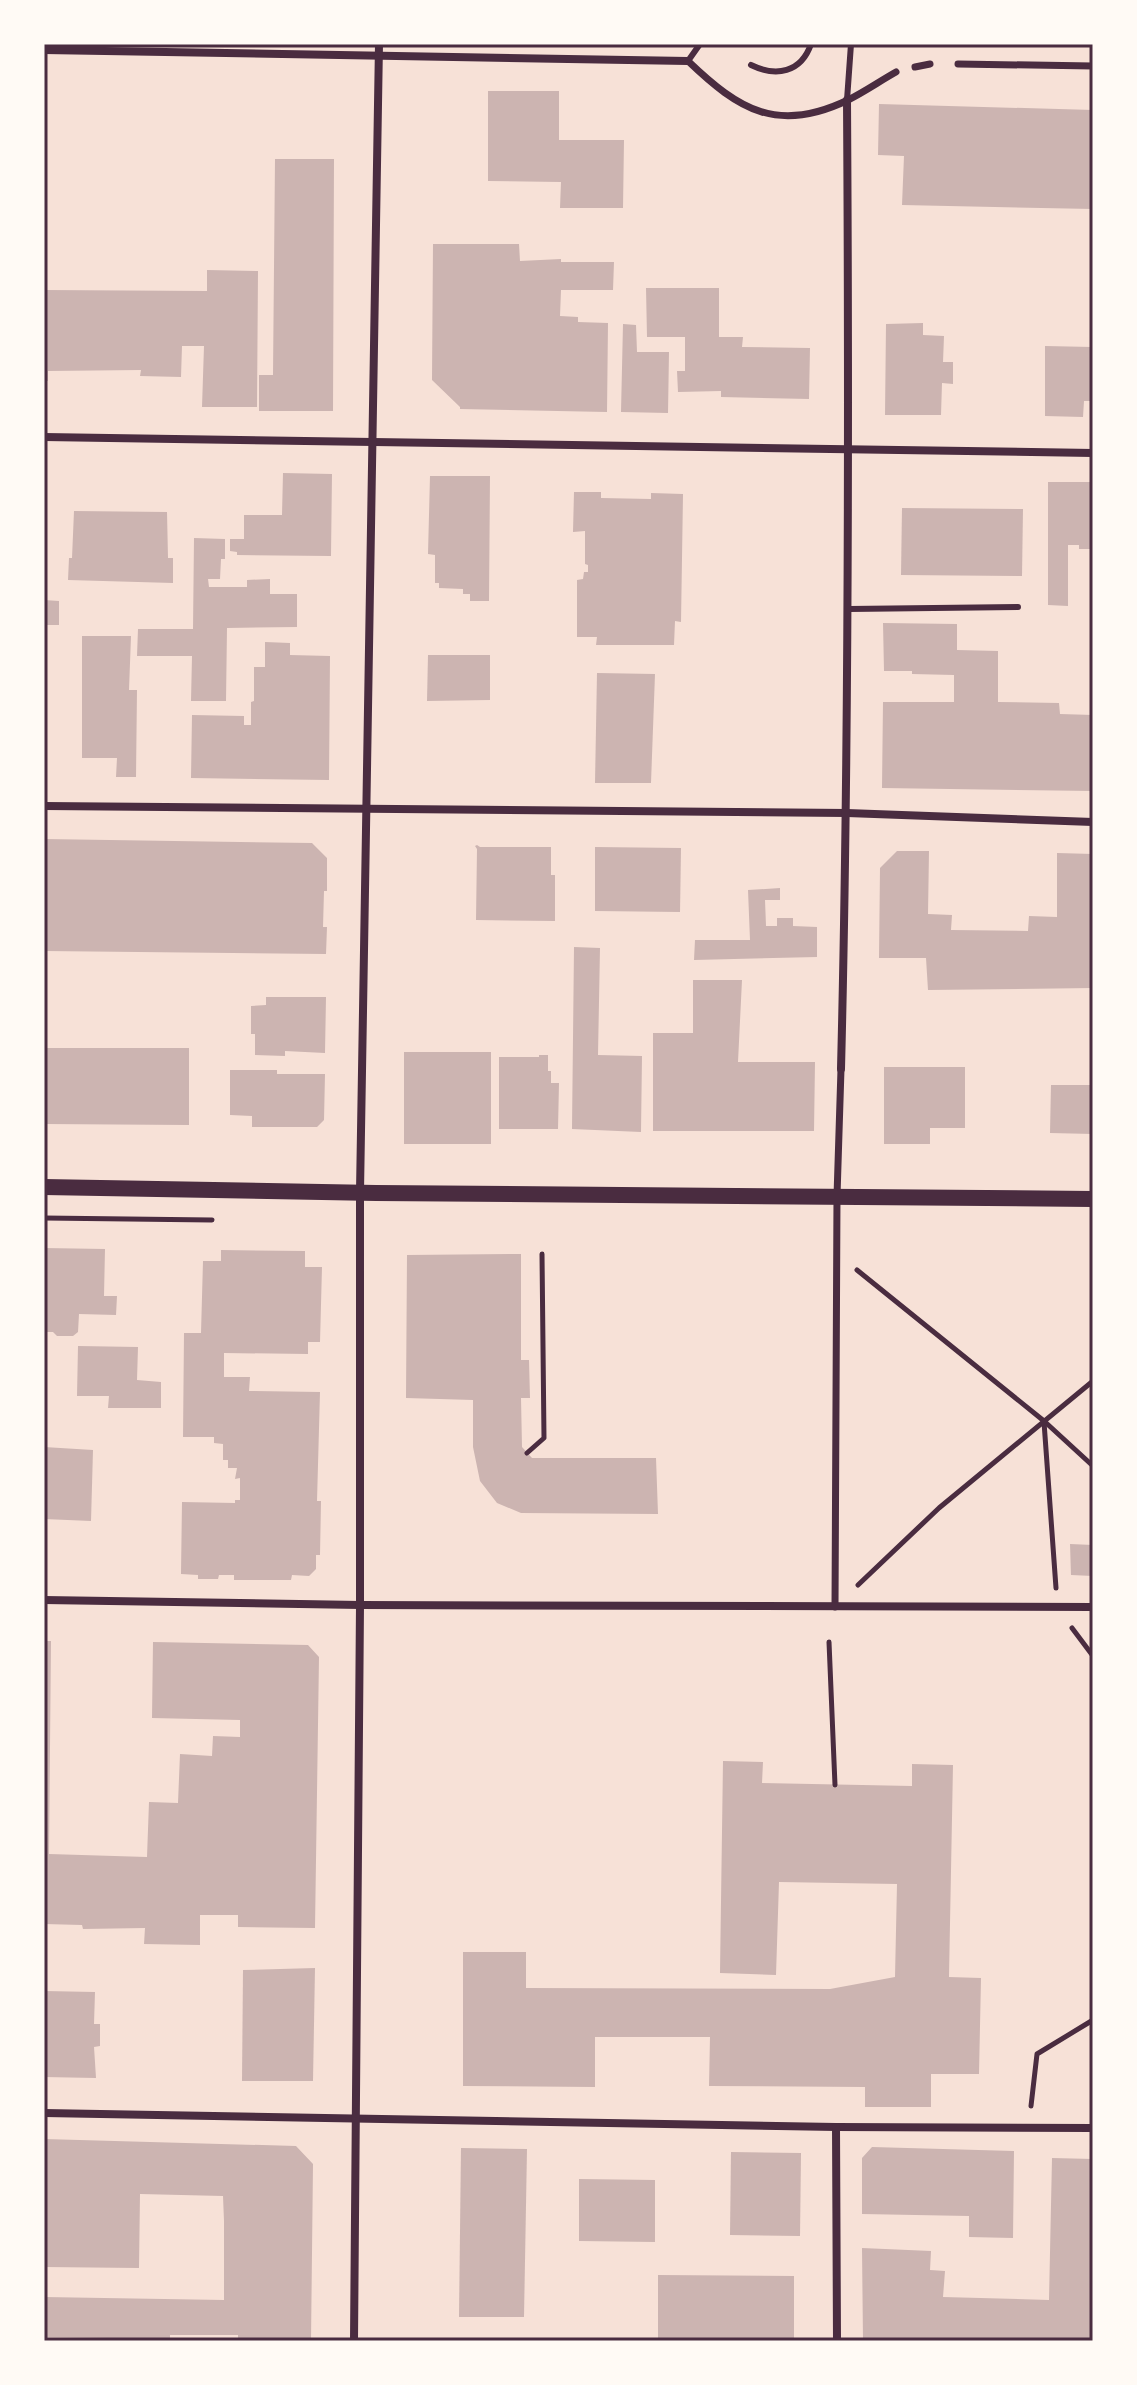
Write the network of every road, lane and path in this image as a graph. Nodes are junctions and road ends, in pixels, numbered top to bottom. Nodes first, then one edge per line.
1 (379, 44) edge
2 (811, 44) edge
3 (851, 44) edge
4 (701, 45) edge
5 (44, 50) edge
6 (378, 56) junction
7 (688, 61) junction
8 (930, 64) dead end
9 (958, 64) dead end
10 (751, 65) dead end
11 (1093, 66) edge
12 (915, 67) dead end
13 (896, 72) dead end
14 (847, 100) junction
15 (44, 437) edge
16 (371, 443) junction
17 (849, 450) junction
18 (1093, 453) edge
19 (1018, 607) dead end
20 (849, 609) junction
21 (44, 806) edge
22 (365, 808) junction
23 (847, 813) junction
24 (1093, 822) edge
25 (841, 1069) joint
26 (44, 1187) edge
27 (360, 1192) junction
28 (837, 1196) junction
29 (1093, 1199) edge
30 (542, 1254) dead end
31 (838, 1258) junction
32 (1093, 1381) edge
33 (1044, 1421) junction
34 (527, 1453) dead end
35 (1093, 1466) edge
36 (44, 1600) edge
37 (360, 1605) junction
38 (835, 1607) junction
39 (1056, 1607) junction
40 (1093, 1607) edge
41 (829, 1642) dead end
42 (835, 1785) dead end
43 (1093, 2020) edge
44 (44, 2113) edge
45 (355, 2119) junction
46 (836, 2127) junction
47 (1029, 2127) junction
48 (1093, 2128) edge
49 (354, 2341) edge
50 (837, 2341) edge

1 - 6 street
2 - 10 lane
3 - 14 lane
4 - 7 lane
5 - 6 street
6 - 7 street
6 - 16 street
7 - 14 street
8 - 12 street
9 - 11 street
13 - 14 street
14 - 17 street
15 - 16 street
16 - 17 street
16 - 22 street
17 - 18 street
17 - 20 street
19 - 20 lane
20 - 23 street
21 - 22 street
22 - 23 street
22 - 27 street
23 - 24 street
23 - 25 street
25 - 28 street
26 - 27 main road
27 - 28 main road
27 - 37 street
28 - 29 main road
28 - 31 street
30 - 34 path
31 - 33 path
31 - 38 street
32 - 33 path
33 - 35 path
33 - 38 path
33 - 39 path
36 - 37 street
37 - 38 street
37 - 45 street
38 - 39 street
39 - 40 street
41 - 42 path
43 - 47 path
44 - 45 street
45 - 46 street
45 - 49 street
46 - 47 street
46 - 50 street
47 - 48 street

